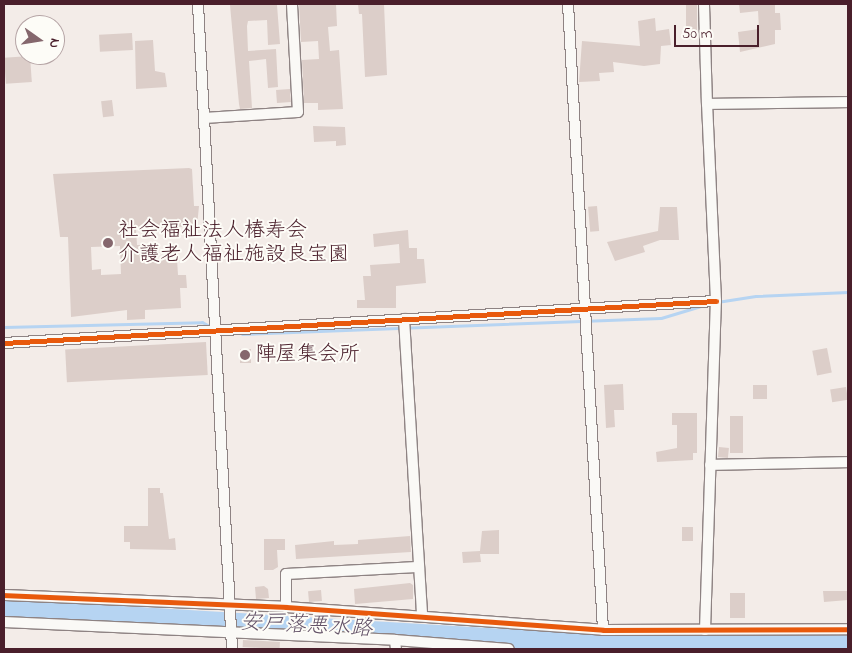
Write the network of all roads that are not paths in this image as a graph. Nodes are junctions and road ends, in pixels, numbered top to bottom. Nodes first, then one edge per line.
1 (198, 4) edge
2 (292, 4) edge
3 (568, 4) edge
4 (704, 4) edge
5 (848, 102) edge
6 (707, 104) junction
7 (204, 118) junction
8 (716, 301) junction
9 (585, 310) junction
10 (404, 319) junction
11 (215, 331) junction
12 (4, 343) edge
13 (848, 462) edge
14 (710, 465) junction
15 (417, 567) junction
16 (4, 595) edge
17 (286, 607) junction
18 (231, 609) junction
19 (422, 615) junction
20 (4, 622) edge
21 (848, 628) edge
22 (232, 630) junction
23 (604, 630) junction
24 (705, 630) junction
25 (396, 645) edge
26 (232, 649) edge
27 (509, 649) edge

1 - 7 street
2 - 7 street
3 - 9 street
4 - 6 street
5 - 6 street
6 - 8 street
7 - 11 street
8 - 9 street
8 - 14 street
9 - 10 street
9 - 23 street
10 - 11 street
10 - 15 street
11 - 12 street
11 - 18 street
13 - 14 street
14 - 24 street
15 - 17 street
15 - 19 street
16 - 18 street
17 - 18 street
17 - 19 street
18 - 22 street
19 - 23 street
20 - 22 street
21 - 24 street
22 - 25 street
22 - 26 street
23 - 24 street
25 - 27 street

